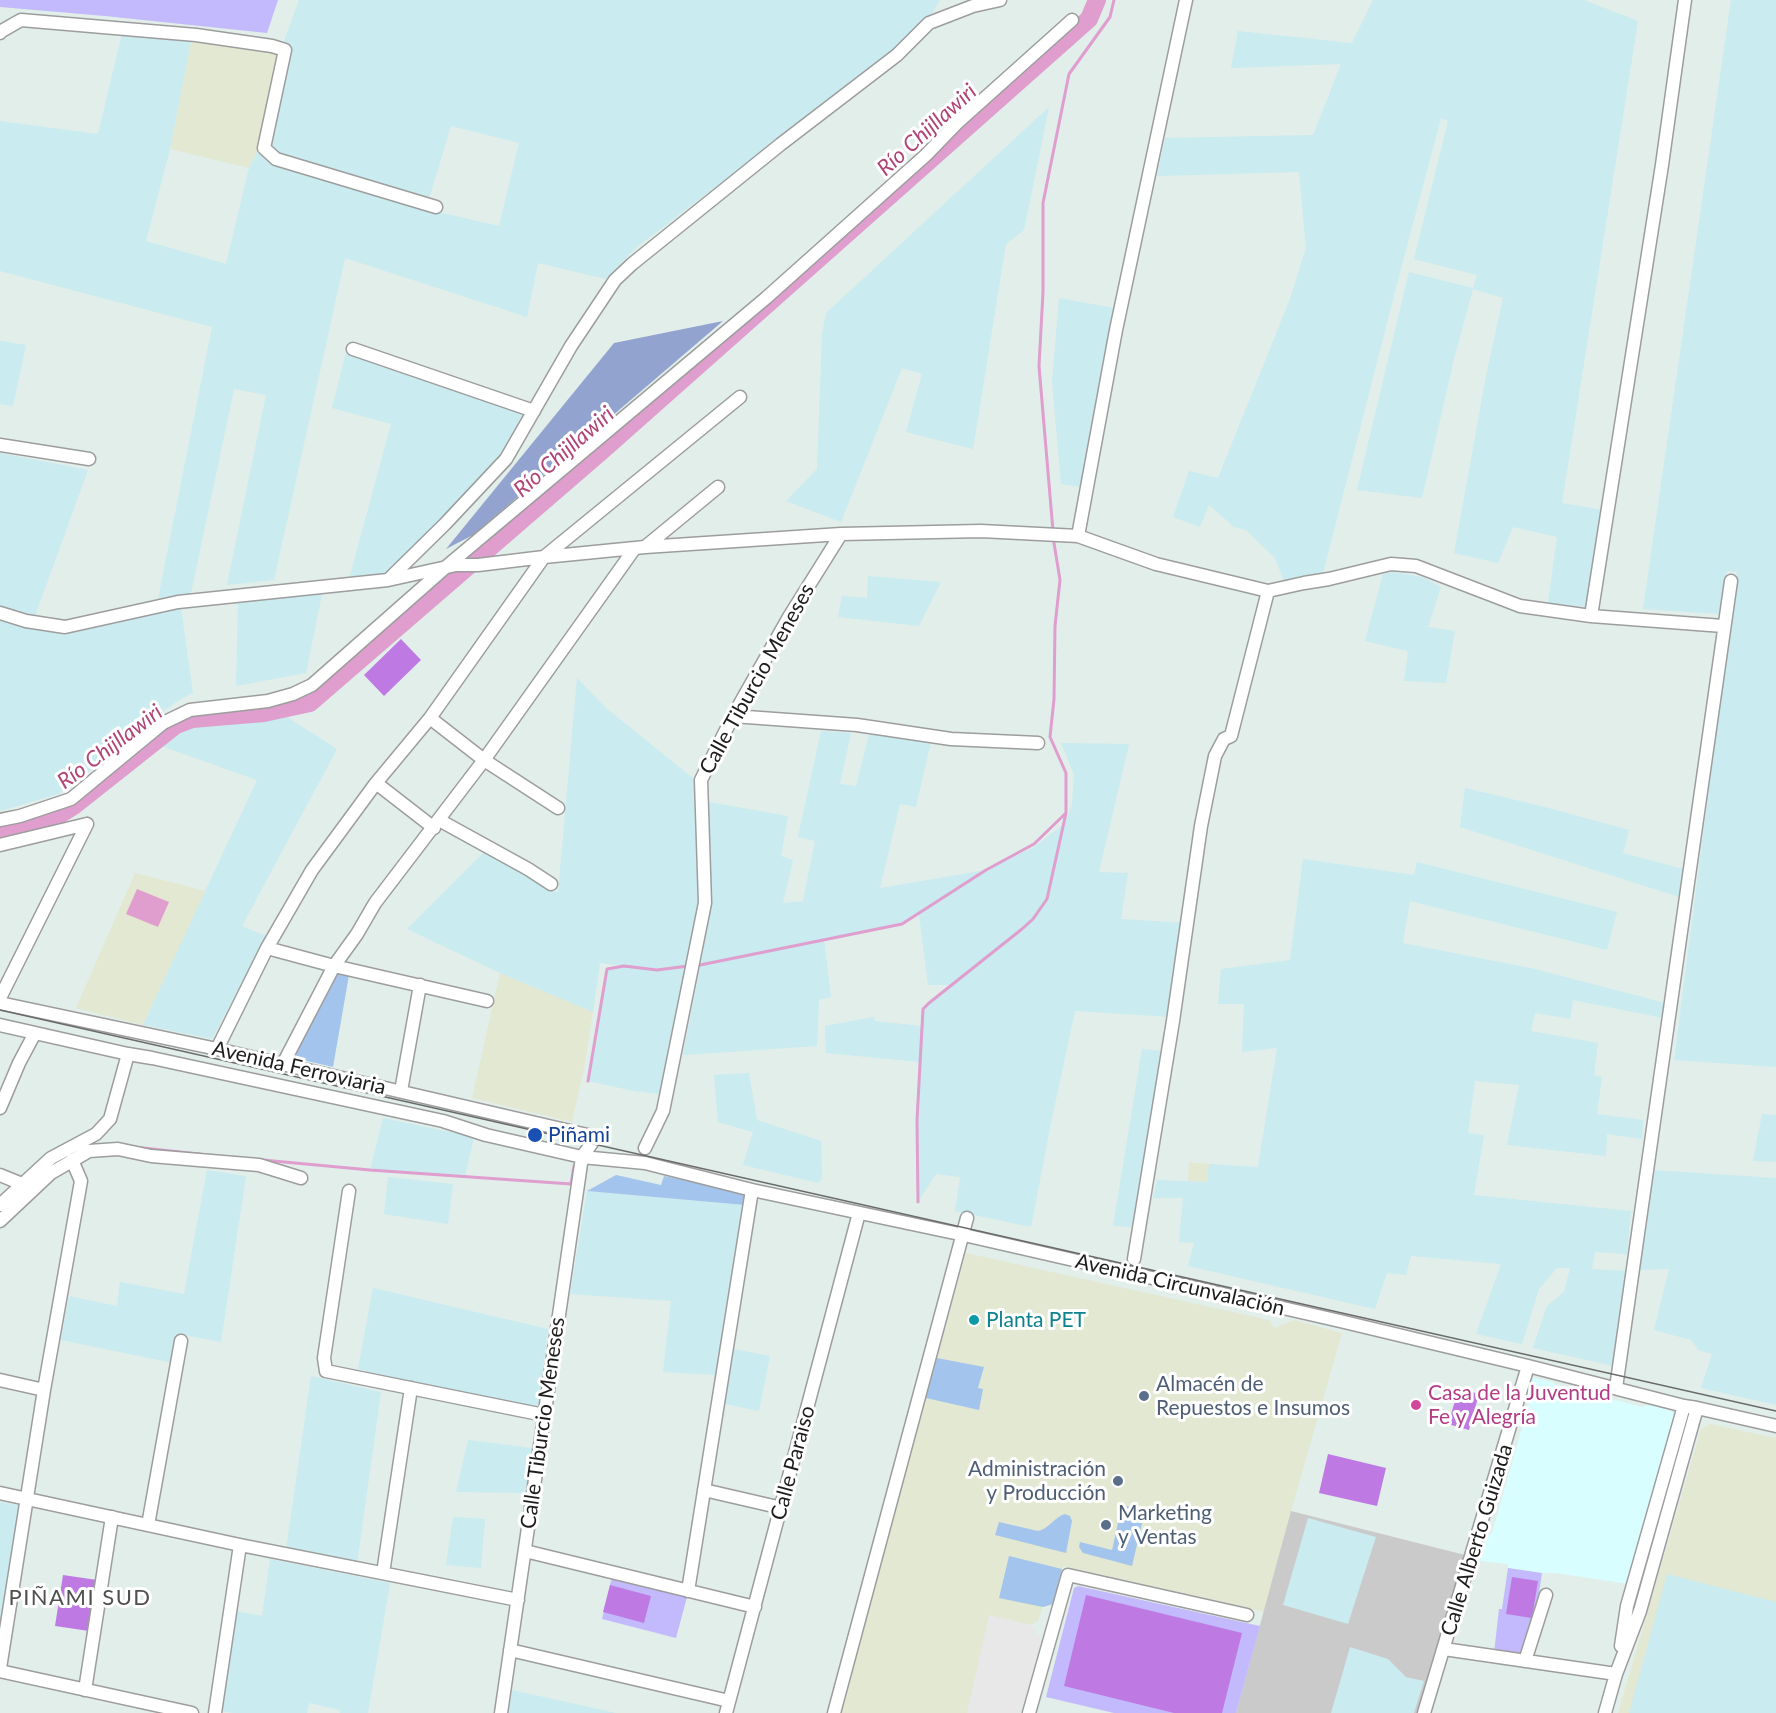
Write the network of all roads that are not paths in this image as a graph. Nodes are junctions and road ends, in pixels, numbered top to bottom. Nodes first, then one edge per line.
1 (1000, 0) edge
2 (1186, 0) edge
3 (1685, 0) edge
4 (1072, 20) dead end
5 (0, 33) edge
6 (436, 207) dead end
7 (353, 349) dead end
8 (740, 397) dead end
9 (534, 411) junction
10 (0, 445) edge
11 (89, 459) dead end
12 (718, 487) dead end
13 (841, 534) junction
14 (1078, 536) junction
15 (640, 548) junction
16 (544, 557) junction
17 (452, 566) junction
18 (388, 580) junction
19 (1731, 581) dead end
20 (1268, 591) junction
21 (0, 613) edge
22 (1591, 616) junction
23 (1723, 626) junction
24 (733, 716) junction
25 (430, 718) junction
26 (1038, 743) dead end
27 (484, 760) junction
28 (376, 783) junction
29 (558, 808) dead end
30 (0, 820) edge
31 (437, 824) junction
32 (0, 846) edge
33 (551, 884) dead end
34 (267, 948) junction
35 (334, 966) junction
36 (420, 985) junction
37 (0, 998) edge
38 (487, 1001) dead end
39 (0, 1003) edge
40 (0, 1025) edge
41 (35, 1033) junction
42 (169, 1039) junction
43 (217, 1049) junction
44 (128, 1054) junction
45 (152, 1058) junction
46 (283, 1064) junction
47 (401, 1091) junction
48 (0, 1108) edge
49 (596, 1137) joint
50 (645, 1148) dead end
51 (582, 1157) junction
52 (72, 1161) junction
53 (0, 1175) edge
54 (301, 1178) dead end
55 (22, 1184) junction
56 (752, 1190) junction
57 (349, 1191) dead end
58 (0, 1205) edge
59 (859, 1213) junction
60 (967, 1218) dead end
61 (0, 1221) edge
62 (964, 1235) junction
63 (1134, 1259) dead end
64 (181, 1341) dead end
65 (1528, 1366) junction
66 (0, 1380) edge
67 (411, 1388) junction
68 (1616, 1388) junction
69 (44, 1390) junction
70 (1684, 1406) junction
71 (1697, 1408) junction
72 (544, 1415) junction
73 (1776, 1426) edge
74 (704, 1490) junction
75 (0, 1493) edge
76 (28, 1499) junction
77 (782, 1508) junction
78 (112, 1517) junction
79 (148, 1525) junction
80 (240, 1545) junction
81 (525, 1551) junction
82 (383, 1573) junction
83 (688, 1591) junction
84 (1545, 1595) dead end
85 (518, 1600) junction
86 (755, 1607) junction
87 (1247, 1615) dead end
88 (1444, 1649) junction
89 (510, 1650) junction
90 (1525, 1661) junction
91 (0, 1669) edge
92 (1616, 1674) junction
93 (85, 1690) junction
94 (728, 1707) edge
95 (192, 1713) edge
96 (214, 1713) edge
97 (501, 1713) edge
98 (834, 1713) edge
99 (1029, 1713) edge
100 (1424, 1713) edge
101 (1605, 1713) edge

1 - 9 street
2 - 14 street
3 - 22 street
4 - 17 street
5 - 6 street
7 - 9 street
8 - 16 street
9 - 18 street
10 - 11 street
12 - 15 street
13 - 14 street
13 - 15 street
13 - 24 street, Calle Tiburcio Meneses
14 - 20 street
15 - 16 street
15 - 27 street
16 - 17 street
16 - 25 street
17 - 18 street
17 - 30 street
18 - 21 street
19 - 23 street
20 - 22 street
20 - 63 street
22 - 23 street
23 - 68 street
24 - 26 street
24 - 50 street, Calle Tiburcio Meneses
25 - 27 street
25 - 28 street
27 - 29 street
27 - 31 street
28 - 31 street
28 - 34 street
31 - 33 street
31 - 35 street
32 - 37 street
34 - 35 street
34 - 43 street
35 - 36 street
35 - 46 street
36 - 38 street
36 - 47 street
39 - 42 street, Avenida Ferroviaria
40 - 41 street, Avenida Ferroviaria
41 - 44 street, Avenida Ferroviaria
41 - 48 street
42 - 43 street, Avenida Ferroviaria
42 - 45 street
43 - 46 street, Avenida Ferroviaria
44 - 45 street, Avenida Ferroviaria
44 - 55 street
45 - 51 street, Avenida Ferroviaria
46 - 47 street, Avenida Ferroviaria
47 - 49 street, Avenida Ferroviaria
49 - 51 street, Calle Tiburcio Meneses
51 - 56 street, Avenida Circunvalación
51 - 72 street, Calle Tiburcio Meneses
52 - 54 street
52 - 61 street
52 - 69 street
53 - 55 street
55 - 58 street
56 - 59 street, Avenida Circunvalación
56 - 74 street
57 - 67 street
59 - 62 street, Avenida Circunvalación
59 - 77 street, Calle Paraiso
60 - 62 street
62 - 65 street, Avenida Circunvalación
62 - 98 street
64 - 79 street
65 - 68 street, Avenida Circunvalación
65 - 88 street, Calle Alberto Guizada
66 - 69 street
67 - 72 street
67 - 82 street
68 - 70 street, Avenida Circunvalación
69 - 76 street
70 - 71 street, Avenida Circunvalación
70 - 92 street
71 - 73 street, Avenida Circunvalación
71 - 92 street
72 - 81 street, Calle Tiburcio Meneses
74 - 77 street
74 - 83 street
75 - 76 street
76 - 78 street
76 - 91 street
77 - 86 street, Calle Paraiso
78 - 79 street
78 - 93 street
79 - 80 street
80 - 82 street
80 - 96 street
81 - 83 street
81 - 85 street, Calle Tiburcio Meneses
82 - 85 street
83 - 86 street
84 - 90 street
85 - 89 street, Calle Tiburcio Meneses
86 - 94 street, Calle Paraiso
87 - 99 street
88 - 90 street
88 - 100 street, Calle Alberto Guizada
89 - 94 street
89 - 97 street, Calle Tiburcio Meneses
90 - 92 street
91 - 93 street
92 - 101 street
93 - 95 street

